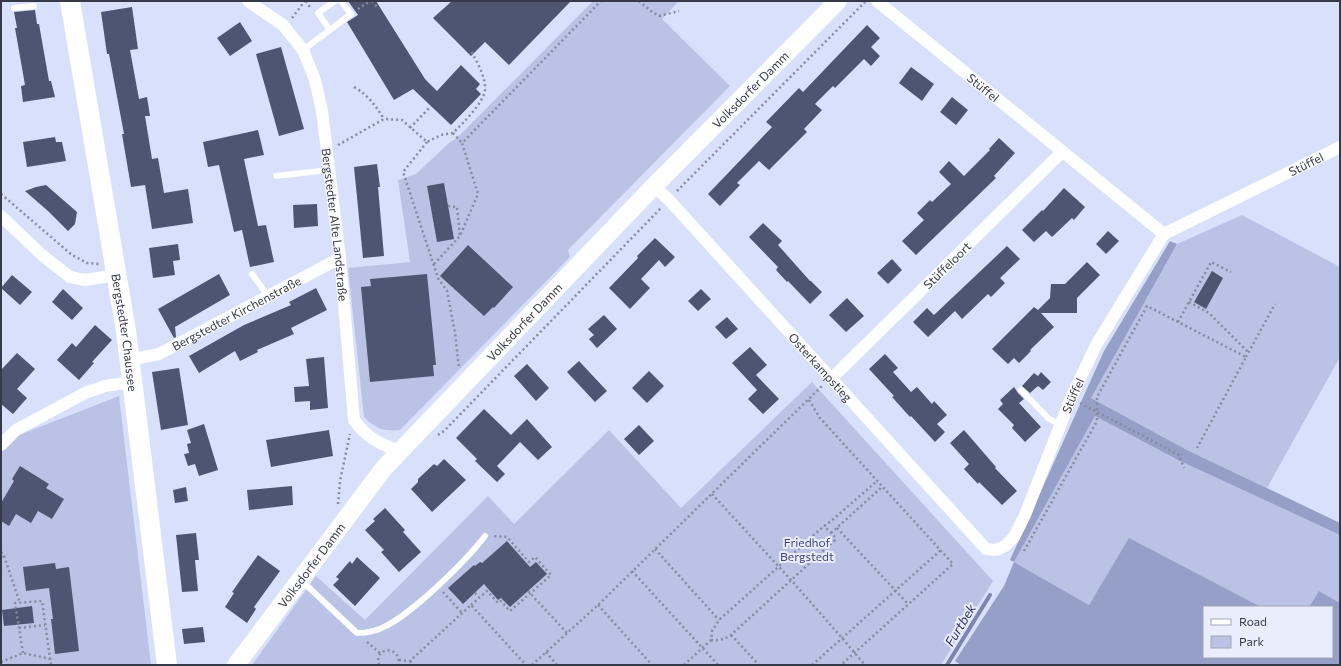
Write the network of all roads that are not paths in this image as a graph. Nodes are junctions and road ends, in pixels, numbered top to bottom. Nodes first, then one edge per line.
1 (70, 1) edge
2 (248, 1) edge
3 (335, 1) edge
4 (342, 1) edge
5 (838, 1) edge
6 (877, 1) edge
7 (34, 6) dead end
8 (14, 8) dead end
9 (330, 30) junction
10 (303, 50) junction
11 (1340, 147) edge
12 (1062, 152) junction
13 (329, 170) junction
14 (276, 176) dead end
15 (654, 186) junction
16 (1, 216) edge
17 (1164, 234) junction
18 (340, 258) junction
19 (109, 270) junction
20 (252, 274) dead end
21 (268, 296) junction
22 (130, 360) junction
23 (832, 378) junction
24 (132, 382) junction
25 (1022, 390) dead end
26 (1060, 424) junction
27 (1, 445) edge
28 (400, 451) junction
29 (486, 536) road end
30 (986, 549) joint
31 (301, 580) junction
32 (167, 665) edge
33 (236, 665) edge

1 - 19 main road, Bergstedter Chaussee
2 - 10 street, Bergstedter Alte Landstraße
3 - 9 lane
4 - 9 lane
5 - 15 main road, Volksdorfer Damm
6 - 12 street, Stüffel
7 - 8 lane
9 - 10 lane
10 - 13 street, Bergstedter Alte Landstraße
11 - 17 street, Stüffel
12 - 17 street, Stüffel
12 - 23 street, Stüffeloort
13 - 14 lane
13 - 18 street, Bergstedter Alte Landstraße
15 - 23 street, Osterkampstieg
15 - 28 main road, Volksdorfer Damm
16 - 19 street
17 - 26 street, Stüffel
18 - 21 street, Bergstedter Kirchenstraße
18 - 28 street, Bergstedter Alte Landstraße
19 - 22 main road, Bergstedter Chaussee
20 - 21 lane
21 - 22 street, Bergstedter Kirchenstraße
22 - 24 main road, Bergstedter Chaussee
23 - 30 street, Osterkampstieg
24 - 27 street
24 - 32 main road, Bergstedter Chaussee
25 - 26 lane
26 - 30 street, Stüffel
28 - 31 main road, Volksdorfer Damm
29 - 31 lane
31 - 33 main road, Volksdorfer Damm

